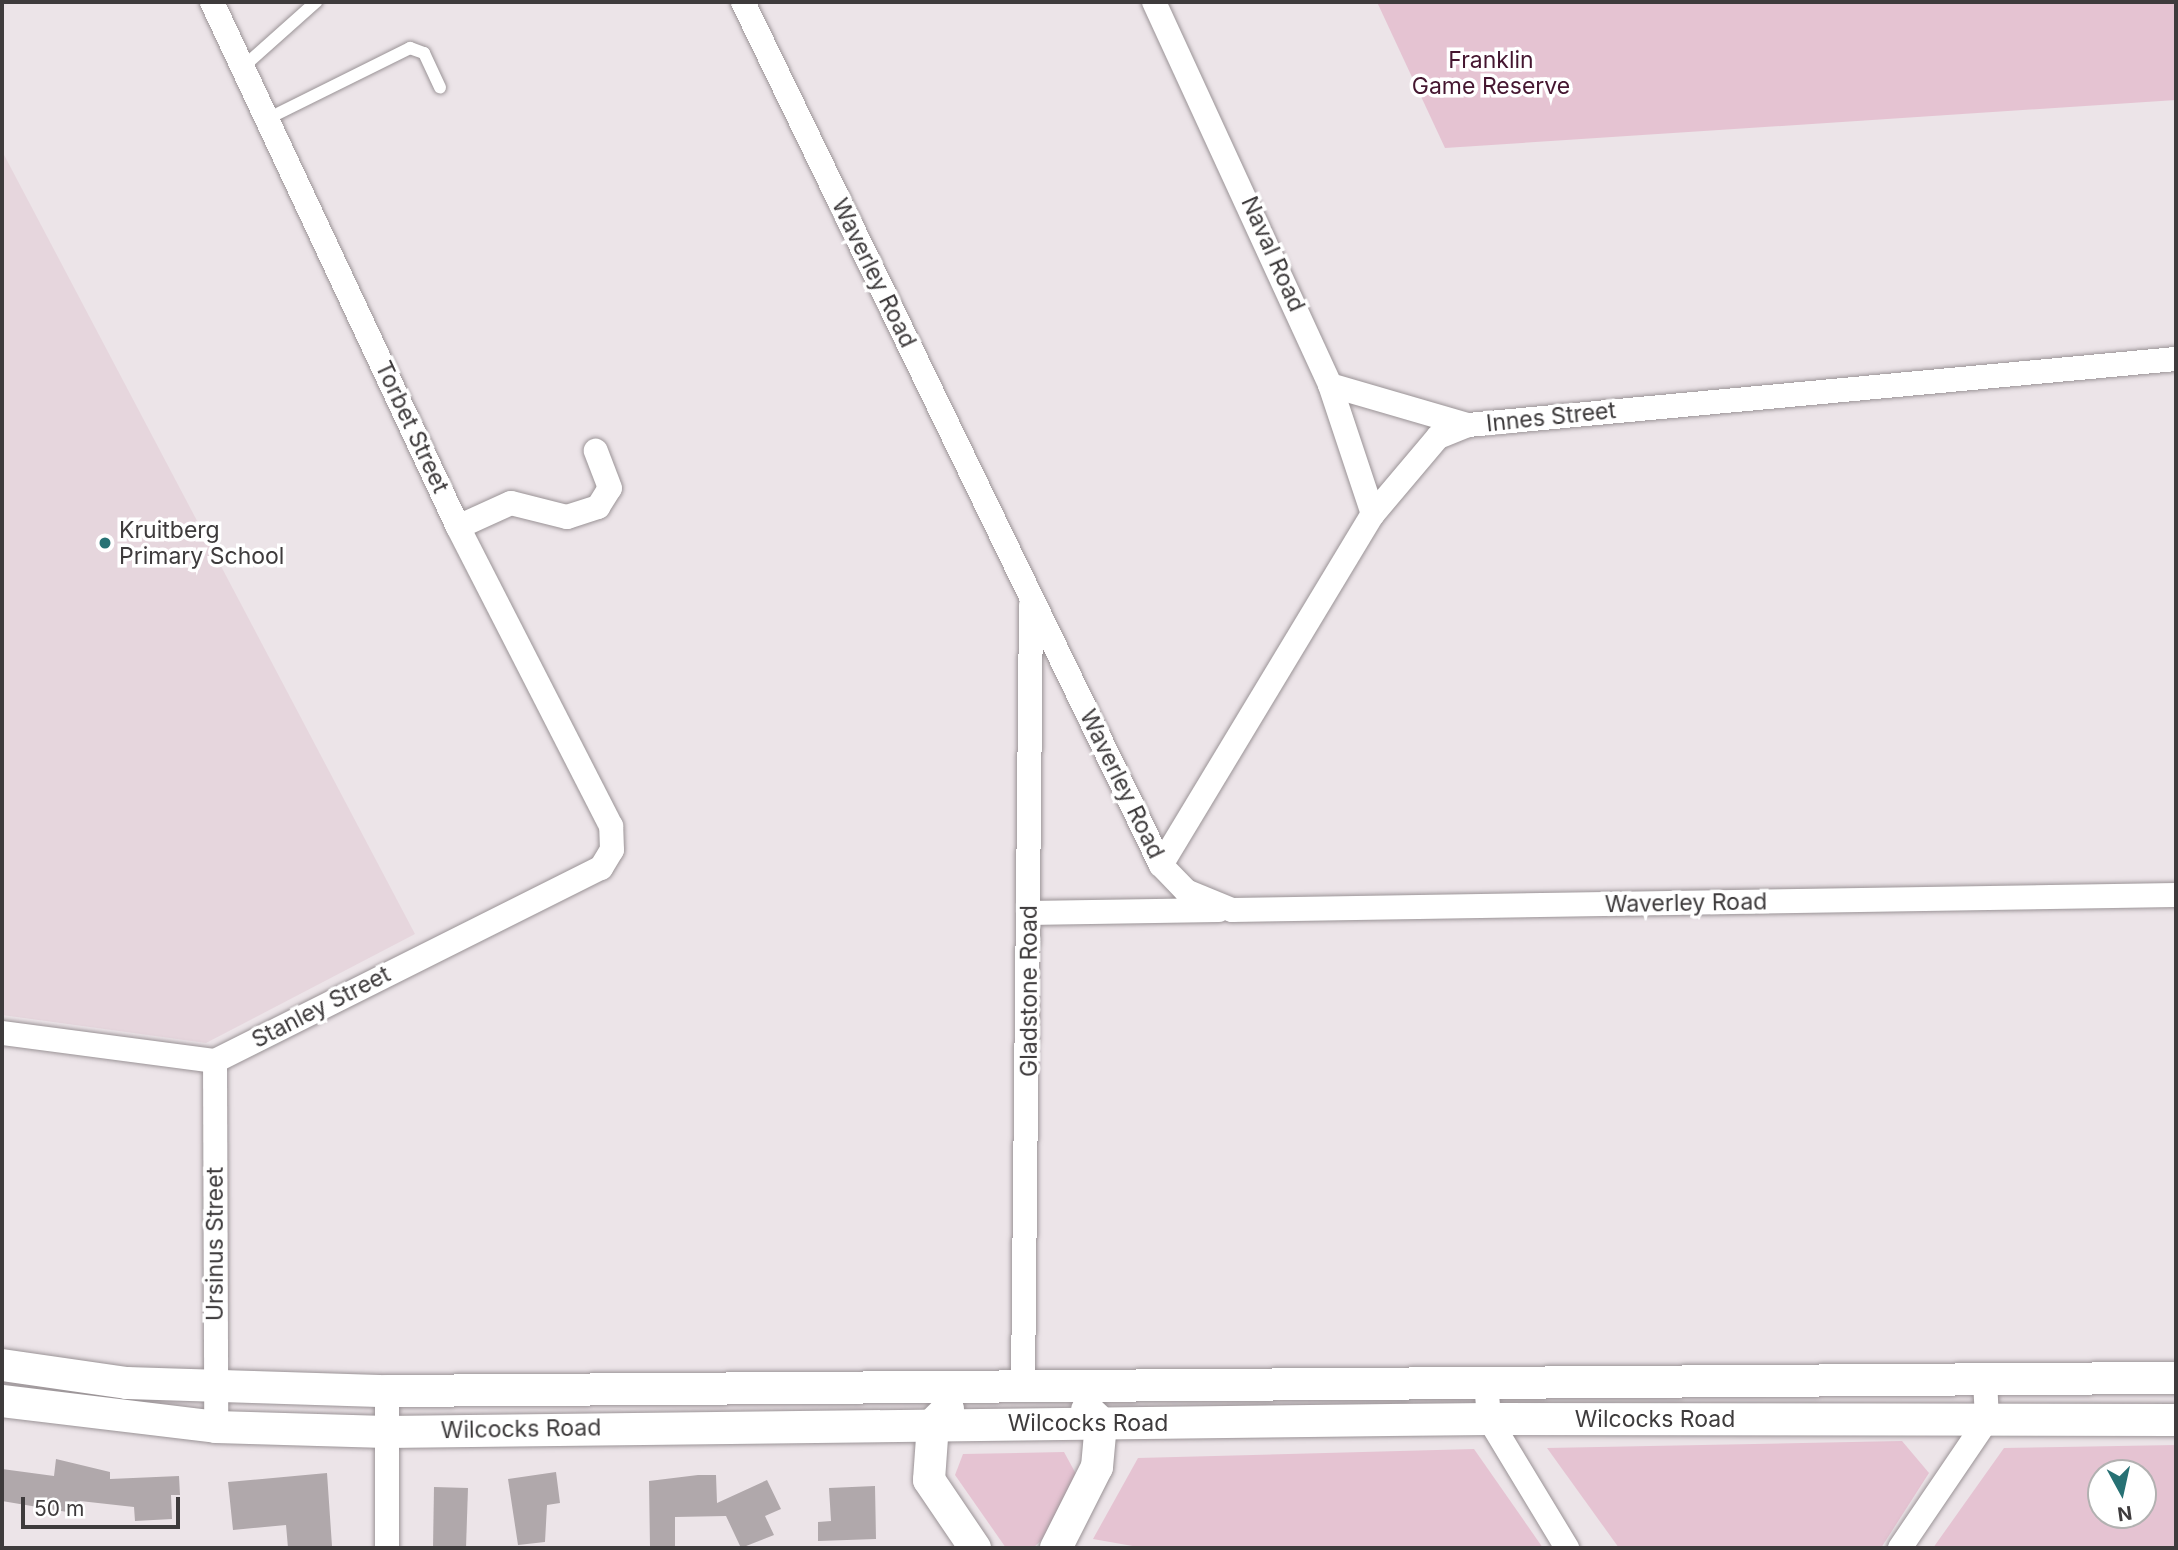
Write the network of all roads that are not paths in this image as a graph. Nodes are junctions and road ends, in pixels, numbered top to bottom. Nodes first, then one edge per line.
1 (212, 2) edge
2 (316, 2) edge
3 (743, 2) edge
4 (1154, 2) edge
5 (243, 67) junction
6 (440, 88) dead end
7 (267, 118) junction
8 (2176, 359) edge
9 (1330, 385) junction
10 (1468, 425) junction
11 (596, 451) dead end
12 (1373, 514) junction
13 (458, 527) junction
14 (1031, 598) junction
15 (612, 850) joint
16 (1161, 865) junction
17 (2176, 895) edge
18 (1233, 910) junction
19 (1028, 913) junction
20 (2, 1033) edge
21 (215, 1061) junction
22 (2, 1365) edge
23 (2176, 1378) edge
24 (1985, 1379) junction
25 (1486, 1383) junction
26 (1061, 1384) junction
27 (1023, 1385) junction
28 (216, 1386) junction
29 (969, 1386) junction
30 (387, 1391) junction
31 (623, 1391) junction
32 (2, 1401) edge
33 (1489, 1419) junction
34 (1987, 1420) junction
35 (2176, 1420) edge
36 (1101, 1423) junction
37 (933, 1424) junction
38 (625, 1426) junction
39 (216, 1427) junction
40 (386, 1432) junction
41 (387, 1548) edge
42 (975, 1548) edge
43 (1060, 1548) edge
44 (1567, 1548) edge
45 (1900, 1548) edge

1 - 5 street, Torbet Street
2 - 5 lane
3 - 14 street, Waverley Road
4 - 9 street, Naval Road
5 - 7 street, Torbet Street
6 - 7 lane
7 - 13 street, Torbet Street
8 - 10 street, Innes Street
9 - 10 street
9 - 12 street, Naval Road
10 - 12 street, Innes Street
11 - 13 street
12 - 16 street, Innes Street
13 - 15 street, Torbet Street
14 - 16 street, Waverley Road
14 - 19 street, Gladstone Road
15 - 21 street, Stanley Street
16 - 18 street, Waverley Road
17 - 18 street, Waverley Road
18 - 19 street
19 - 27 street, Gladstone Road
20 - 21 street
21 - 28 street, Ursinus Street
22 - 28 street, Wilcocks Road
23 - 24 street, Wilcocks Road
24 - 25 street, Wilcocks Road
24 - 34 street
25 - 26 street, Wilcocks Road
25 - 33 street
26 - 27 street, Wilcocks Road
26 - 36 street
27 - 29 street, Wilcocks Road
28 - 30 street, Wilcocks Road
28 - 39 street, Ursinus Street
29 - 31 street, Wilcocks Road
29 - 37 street
30 - 31 street, Wilcocks Road
30 - 40 street
31 - 38 street
32 - 39 street, Wilcocks Road
33 - 34 street, Wilcocks Road
33 - 36 street, Wilcocks Road
33 - 44 street
34 - 35 street, Wilcocks Road
34 - 45 street
36 - 37 street, Wilcocks Road
36 - 43 street
37 - 38 street, Wilcocks Road
37 - 42 street
38 - 40 street, Wilcocks Road
39 - 40 street, Wilcocks Road
40 - 41 street

